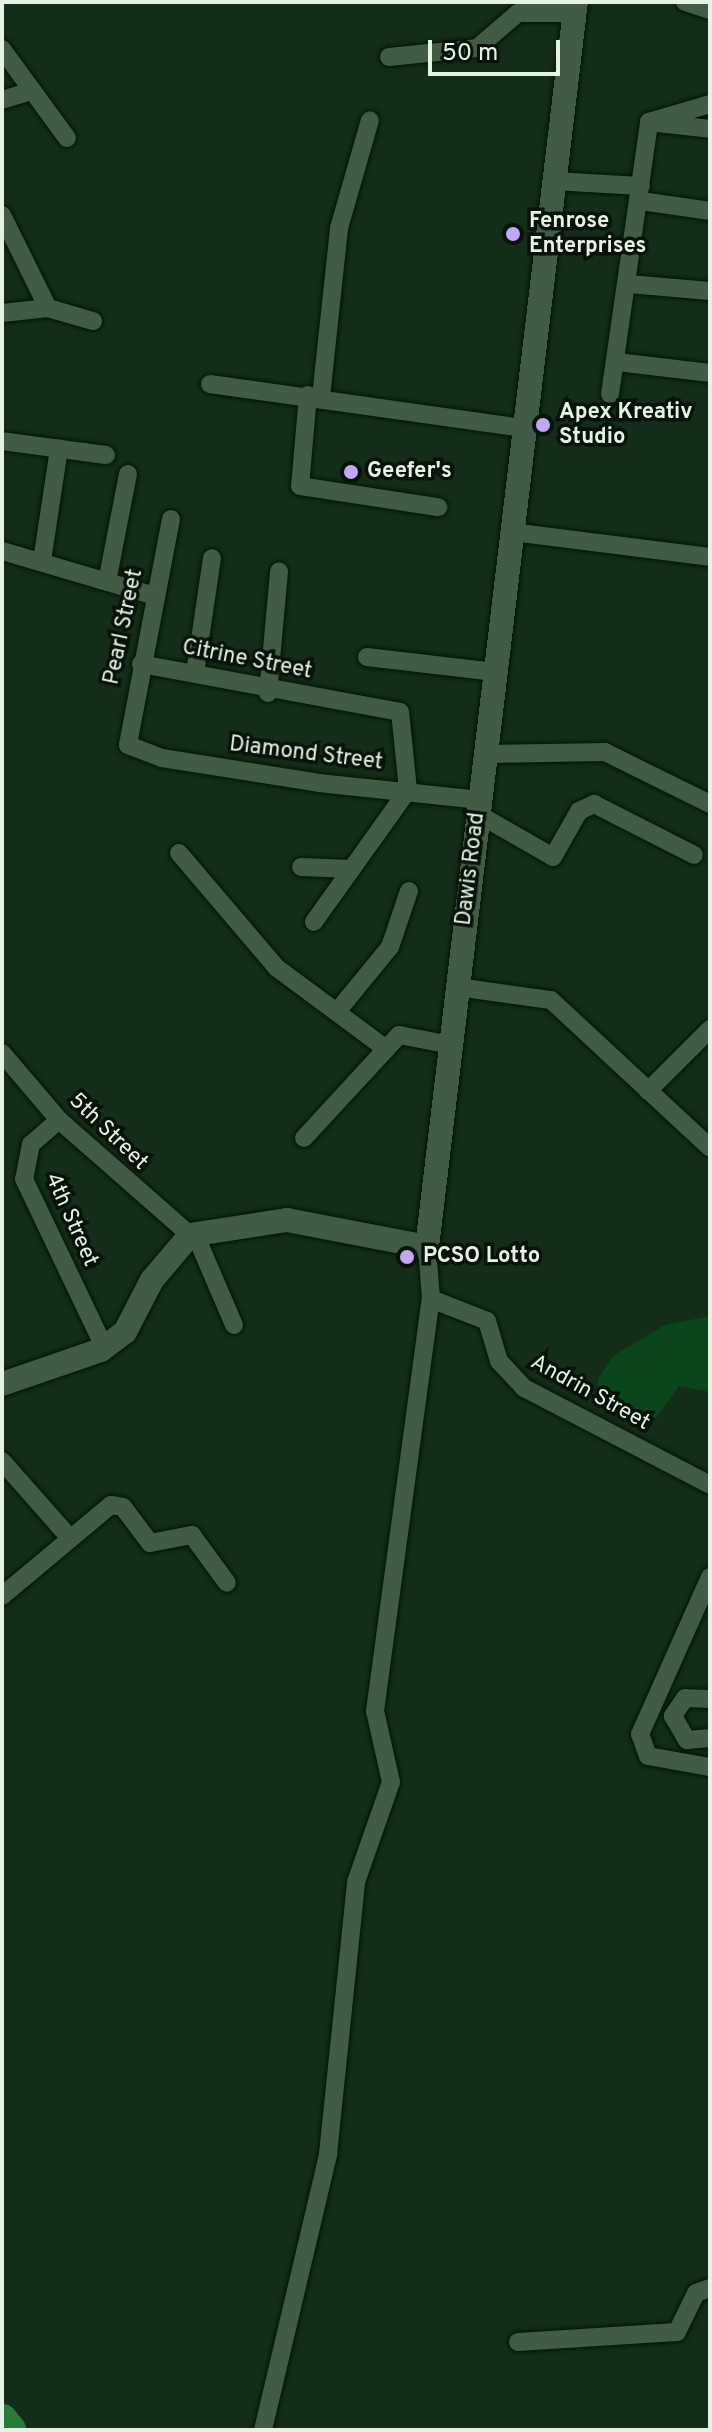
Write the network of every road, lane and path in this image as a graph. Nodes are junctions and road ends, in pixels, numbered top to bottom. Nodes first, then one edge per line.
1 (685, 2) edge
2 (575, 8) edge
3 (710, 10) edge
4 (2, 49) edge
5 (389, 57) dead end
6 (32, 91) junction
7 (2, 100) edge
8 (710, 104) edge
9 (370, 120) dead end
10 (649, 122) junction
11 (710, 129) edge
12 (67, 138) dead end
13 (553, 181) junction
14 (641, 194) junction
15 (710, 211) edge
16 (2, 215) edge
17 (629, 284) junction
18 (710, 291) edge
19 (48, 308) junction
20 (2, 313) edge
21 (93, 321) dead end
22 (617, 362) junction
23 (710, 373) edge
24 (210, 384) dead end
25 (610, 394) dead end
26 (315, 396) junction
27 (522, 428) junction
28 (2, 441) edge
29 (59, 448) junction
30 (106, 455) dead end
31 (128, 474) dead end
32 (438, 507) dead end
33 (171, 519) dead end
34 (512, 532) junction
35 (2, 551) edge
36 (710, 557) edge
37 (212, 558) dead end
38 (42, 561) junction
39 (279, 571) dead end
40 (107, 582) junction
41 (155, 596) junction
42 (367, 657) dead end
43 (141, 664) junction
44 (495, 672) junction
45 (195, 673) junction
46 (268, 693) junction
47 (128, 745) joint
48 (485, 754) junction
49 (408, 790) junction
50 (710, 804) edge
51 (479, 807) junction
52 (179, 853) dead end
53 (694, 855) dead end
54 (301, 867) dead end
55 (351, 869) junction
56 (409, 891) dead end
57 (314, 922) dead end
58 (457, 987) junction
59 (340, 1008) junction
60 (710, 1029) edge
61 (451, 1045) junction
62 (386, 1049) junction
63 (2, 1053) edge
64 (648, 1091) junction
65 (59, 1120) junction
66 (304, 1138) dead end
67 (710, 1148) edge
68 (192, 1234) junction
69 (427, 1247) junction
70 (431, 1299) junction
71 (234, 1325) dead end
72 (104, 1347) junction
73 (2, 1384) edge
74 (2, 1461) edge
75 (710, 1485) edge
76 (69, 1537) junction
77 (710, 1577) edge
78 (227, 1583) dead end
79 (2, 1596) edge
80 (655, 1697) junction
81 (710, 1699) edge
82 (675, 1709) junction
83 (710, 1738) edge
84 (710, 1767) edge
85 (710, 2288) edge
86 (518, 2342) dead end
87 (263, 2430) edge

1 - 3 street
2 - 5 street
2 - 13 street, Dawis Road
4 - 6 street
6 - 7 street
6 - 12 street
8 - 10 street
9 - 26 street
10 - 11 street
10 - 14 street
13 - 14 street
13 - 27 street, Dawis Road
14 - 15 street
14 - 17 street
16 - 19 street
17 - 18 street
17 - 22 street
19 - 20 street
19 - 21 street
22 - 23 street
22 - 25 street
24 - 26 street
26 - 27 street
26 - 32 street
27 - 34 street, Dawis Road
28 - 29 street
29 - 30 street
29 - 38 street
31 - 40 street
33 - 41 street, Pearl Street
34 - 36 street
34 - 44 street, Dawis Road
35 - 38 street
37 - 45 street
38 - 40 street
39 - 46 street
40 - 41 street
41 - 43 street, Pearl Street
42 - 44 street
43 - 45 street, Citrine Street
43 - 47 street, Pearl Street
44 - 48 street, Dawis Road
45 - 46 street, Citrine Street
46 - 49 street, Citrine Street
47 - 49 street, Diamond Street
48 - 50 street
48 - 51 street, Dawis Road
49 - 51 street, Diamond Street
49 - 55 street
51 - 53 street
51 - 58 street, Dawis Road
52 - 59 street
54 - 55 street
55 - 57 street
56 - 59 street
58 - 61 street, Dawis Road
58 - 64 street
59 - 62 street
60 - 64 street
61 - 62 street
61 - 69 street, Dawis Road
62 - 66 street
63 - 65 street, 5th Street
64 - 67 street
65 - 68 street, 5th Street
65 - 72 street, 4th Street
68 - 69 street
68 - 71 street
68 - 72 street
69 - 70 street
70 - 75 street, Andrin Street
70 - 87 street
72 - 73 street
74 - 76 street
76 - 78 street
76 - 79 street
77 - 80 street
80 - 82 street
80 - 84 street
81 - 82 street
82 - 83 street
85 - 86 street

